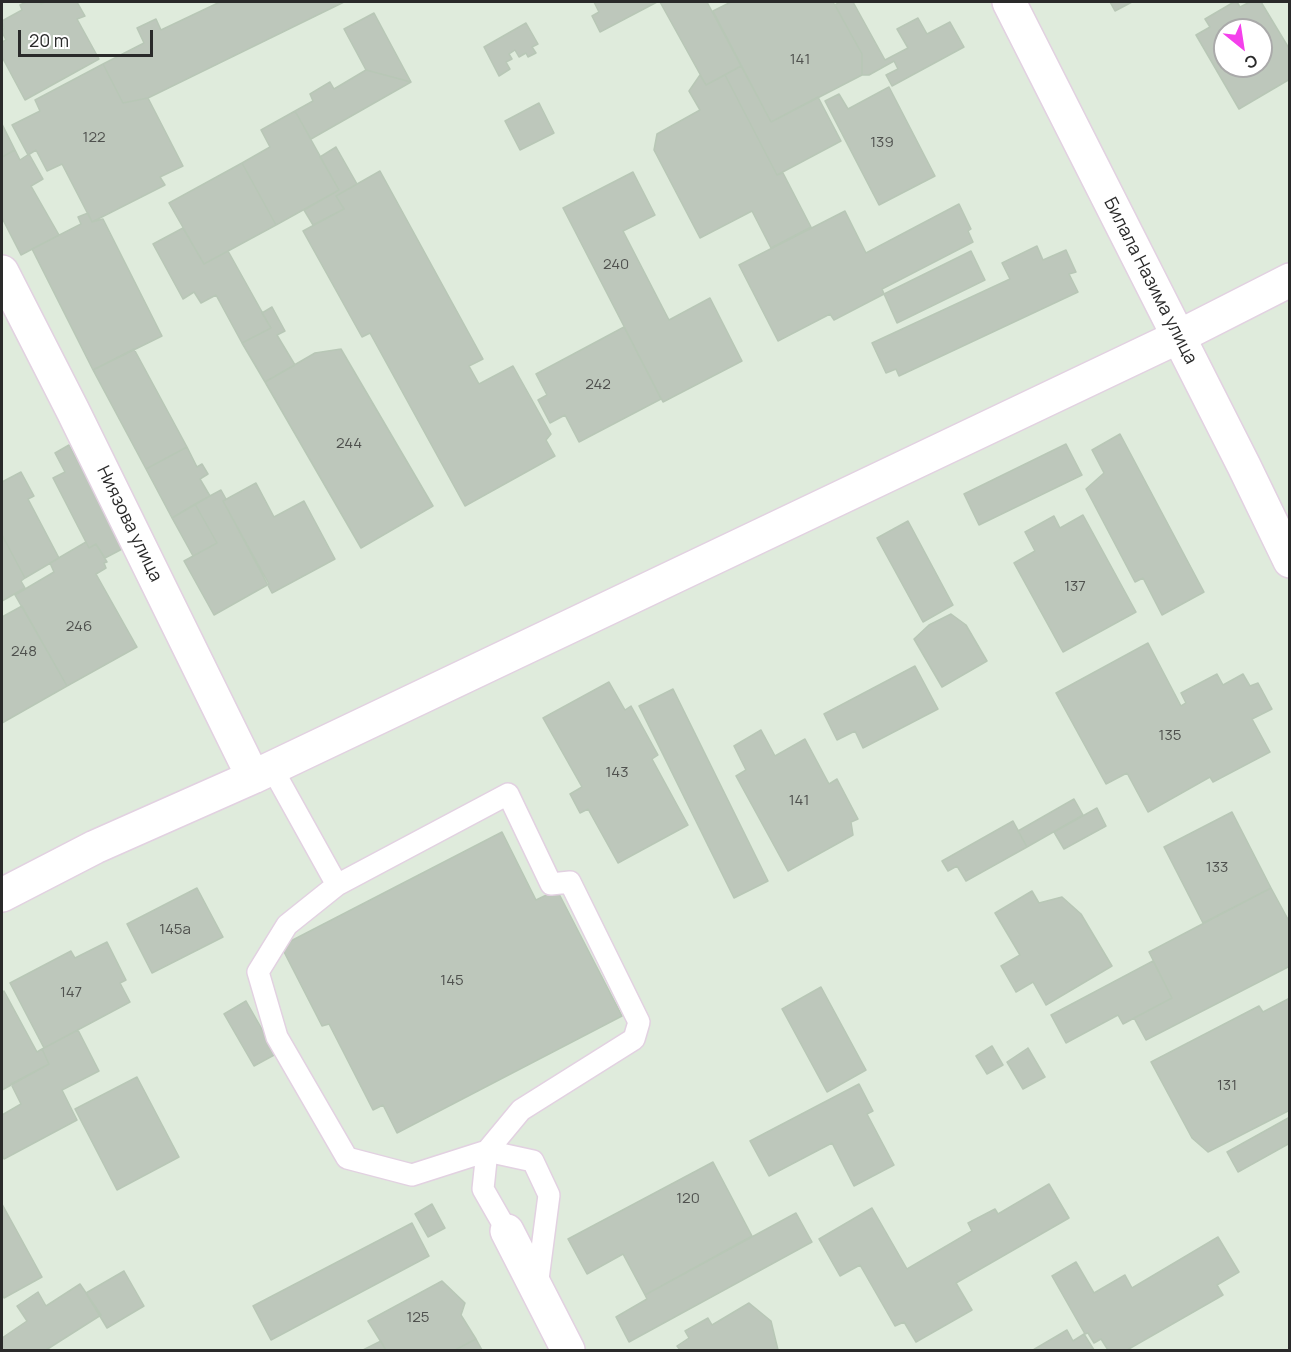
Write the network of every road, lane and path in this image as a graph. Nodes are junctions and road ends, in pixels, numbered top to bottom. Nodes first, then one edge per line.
1 (1009, 2) edge
2 (2, 272) edge
3 (1290, 280) edge
4 (1178, 337) junction
5 (1290, 561) edge
6 (262, 772) junction
7 (337, 885) junction
8 (2, 895) edge
9 (487, 1151) junction
10 (507, 1231) joint
11 (537, 1287) junction
12 (568, 1350) edge

1 - 4 street, Билала Назима улица
2 - 6 street, Ниязова улица
3 - 4 street
4 - 5 street, Билала Назима улица
4 - 6 street
6 - 7 lane
6 - 8 street
7 - 9 lane
7 - 9 lane
9 - 10 lane
9 - 11 lane
10 - 11 street
11 - 12 street

